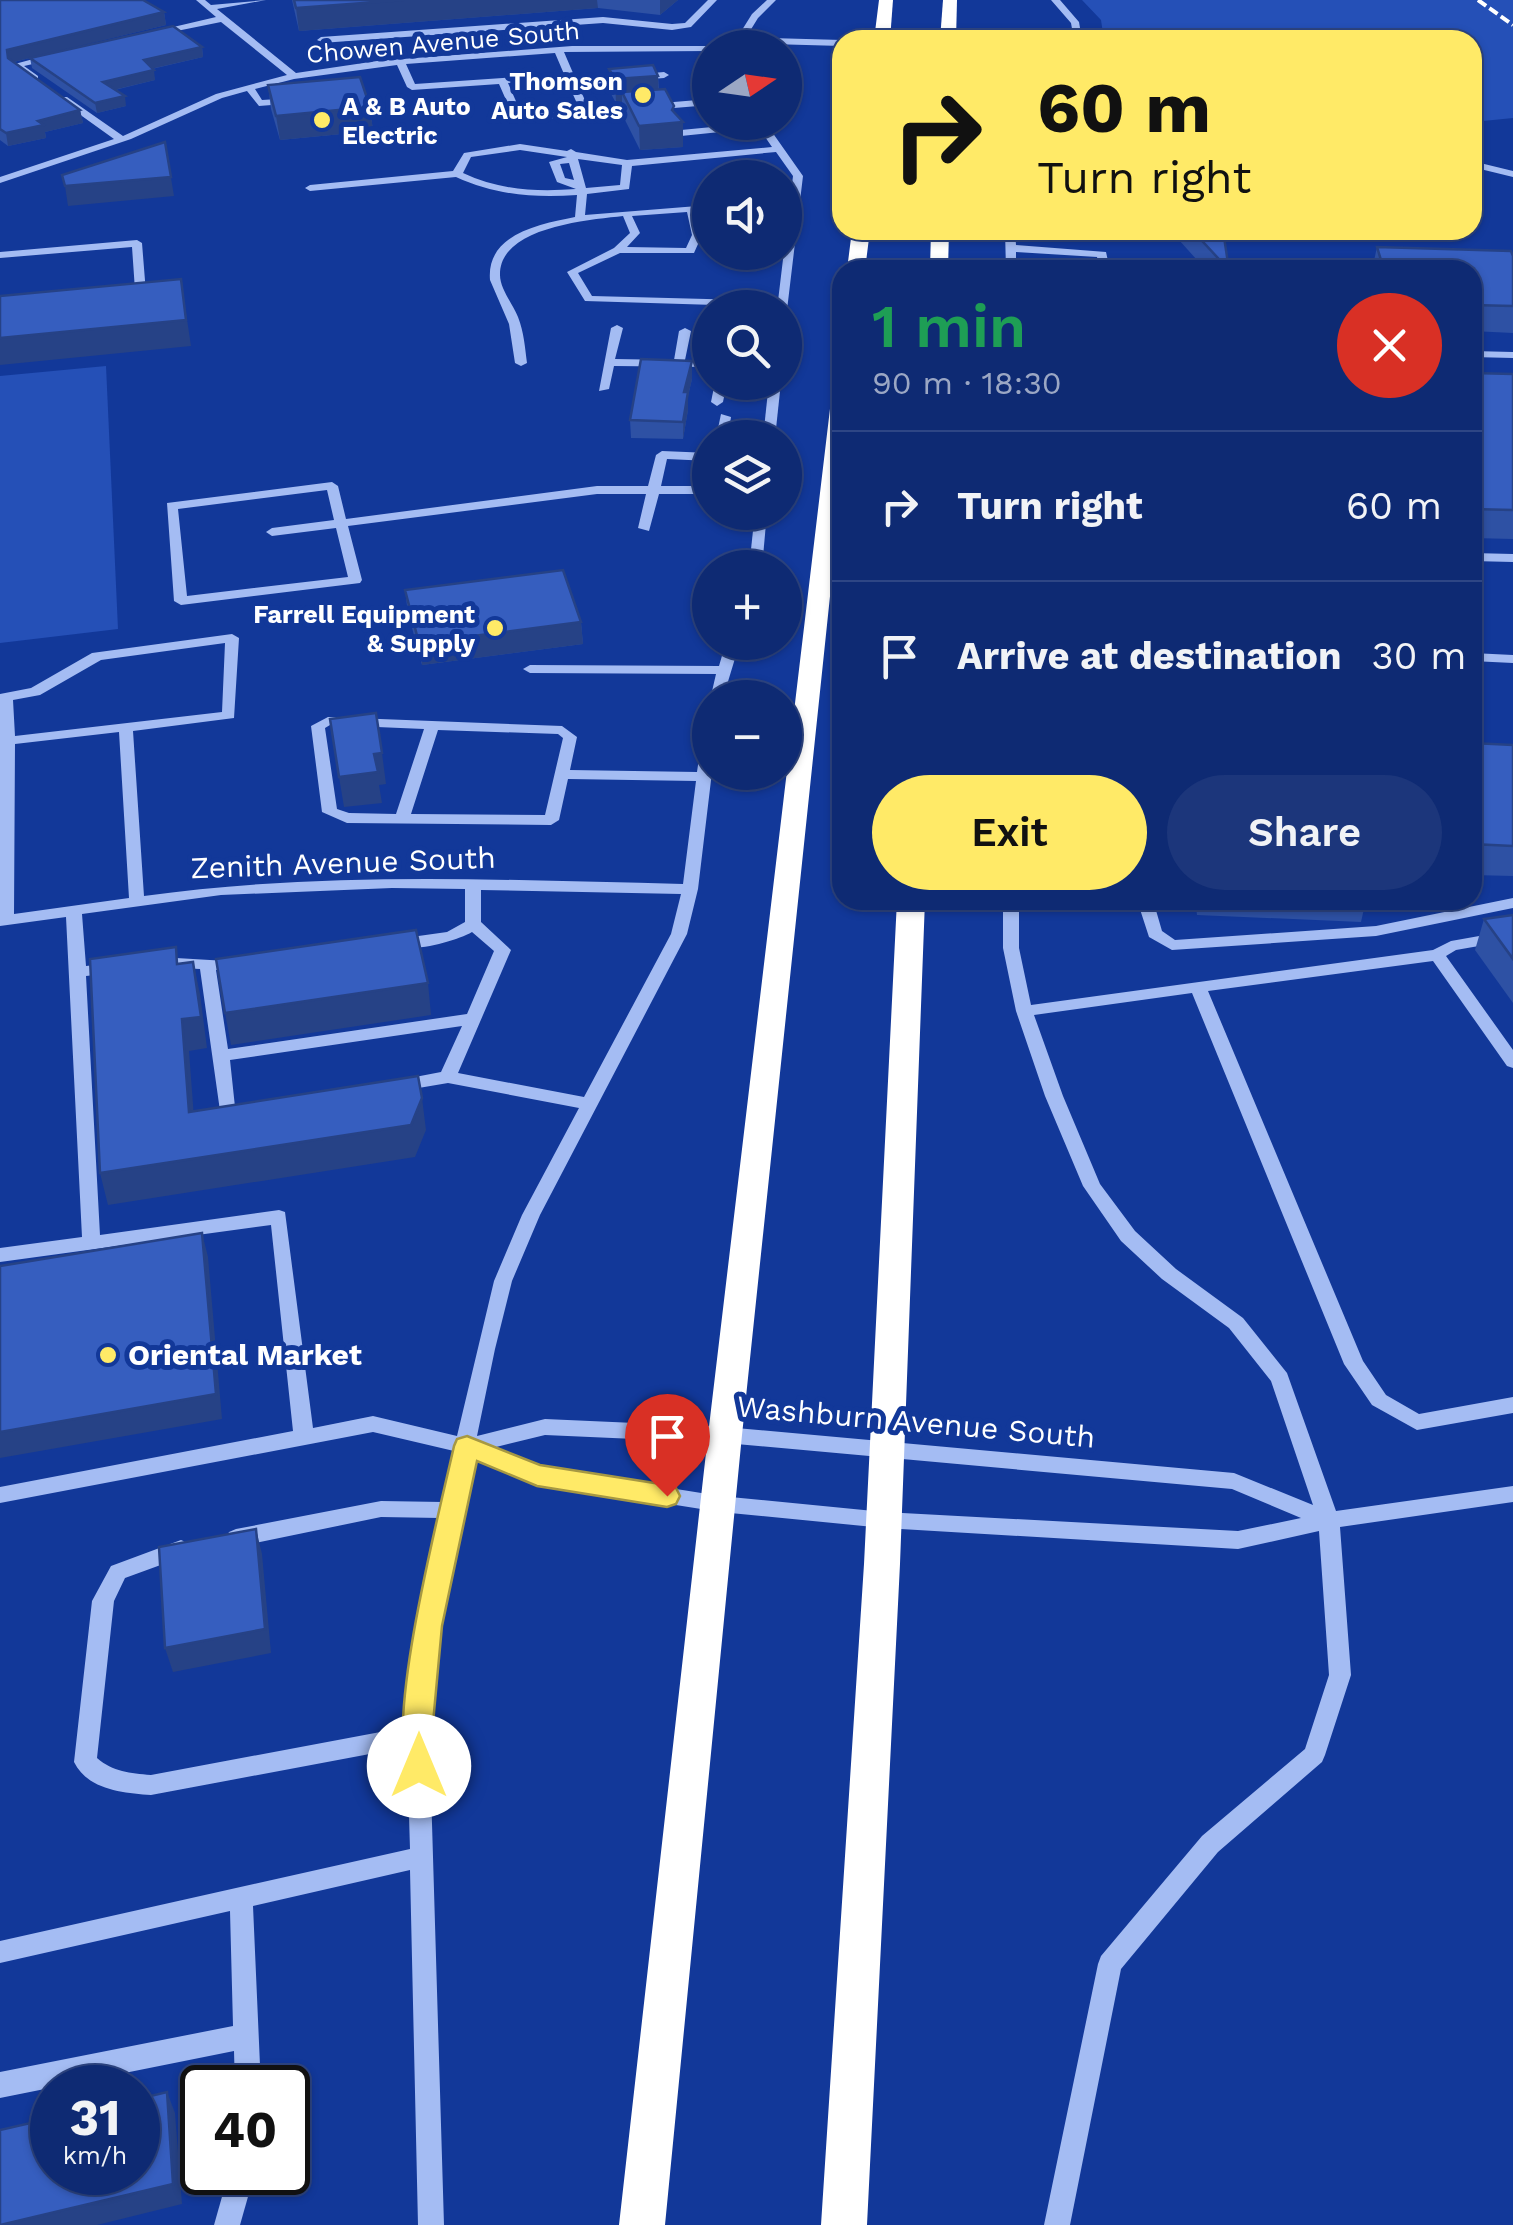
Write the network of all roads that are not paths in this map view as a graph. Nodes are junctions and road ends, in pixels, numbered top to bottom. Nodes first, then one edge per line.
1 (262, 0) edge
2 (713, 0) edge
3 (772, 0) edge
4 (886, 0) edge
5 (950, 0) edge
6 (1054, 0) edge
7 (203, 4) edge
8 (601, 16) junction
9 (221, 19) junction
10 (745, 30) edge
11 (883, 30) edge
12 (948, 30) edge
13 (1076, 30) edge
14 (434, 32) junction
15 (144, 36) edge
16 (321, 40) edge
17 (802, 42) edge
18 (832, 43) edge
19 (615, 48) junction
20 (692, 48) edge
21 (558, 50) junction
22 (802, 54) edge
23 (63, 55) edge
24 (832, 55) edge
25 (441, 59) junction
26 (400, 62) junction
27 (359, 66) junction
28 (664, 75) dead end
29 (294, 76) junction
30 (571, 79) junction
31 (502, 81) junction
32 (366, 84) edge
33 (249, 88) junction
34 (311, 100) edge
35 (692, 104) edge
36 (586, 113) junction
37 (692, 132) edge
38 (681, 133) edge
39 (121, 140) junction
40 (772, 140) edge
41 (778, 149) junction
42 (572, 156) junction
43 (786, 160) edge
44 (627, 162) junction
45 (1482, 166) edge
46 (456, 174) junction
47 (1513, 174) edge
48 (0, 180) edge
49 (310, 188) dead end
50 (580, 188) junction
51 (692, 210) edge
52 (627, 215) junction
53 (580, 219) junction
54 (1010, 240) edge
55 (692, 246) edge
56 (1010, 248) junction
57 (618, 250) junction
58 (0, 255) edge
59 (1011, 260) edge
60 (1104, 260) edge
61 (123, 294) edge
62 (692, 303) edge
63 (617, 328) dead end
64 (685, 331) dead end
65 (1482, 354) edge
66 (1513, 355) edge
67 (609, 362) junction
68 (521, 363) dead end
69 (679, 363) junction
70 (692, 363) edge
71 (603, 389) dead end
72 (692, 456) edge
73 (832, 481) edge
74 (654, 490) junction
75 (692, 490) edge
76 (341, 524) junction
77 (644, 528) dead end
78 (272, 532) dead end
79 (1482, 556) edge
80 (1513, 558) edge
81 (1482, 657) edge
82 (1513, 659) edge
83 (727, 660) edge
84 (530, 670) dead end
85 (724, 670) junction
86 (721, 680) edge
87 (3, 697) edge
88 (432, 725) junction
89 (126, 727) junction
90 (8, 741) junction
91 (562, 774) junction
92 (692, 777) edge
93 (702, 790) edge
94 (402, 818) junction
95 (474, 885) junction
96 (690, 889) junction
97 (138, 902) junction
98 (1513, 904) edge
99 (74, 910) junction
100 (911, 910) edge
101 (1011, 910) edge
102 (1148, 910) edge
103 (3, 920) edge
104 (473, 924) junction
105 (1513, 935) edge
106 (376, 947) edge
107 (1437, 954) junction
108 (263, 963) edge
109 (207, 964) junction
110 (78, 972) junction
111 (1198, 987) junction
112 (1024, 1011) junction
113 (471, 1018) junction
114 (221, 1056) junction
115 (1513, 1062) edge
116 (448, 1078) junction
117 (374, 1090) edge
118 (590, 1104) junction
119 (264, 1108) edge
120 (90, 1242) junction
121 (0, 1255) edge
122 (1513, 1405) edge
123 (725, 1435) junction
124 (304, 1438) junction
125 (467, 1446) junction
126 (887, 1449) junction
127 (1513, 1494) edge
128 (0, 1495) edge
129 (720, 1504) junction
130 (452, 1510) junction
131 (884, 1520) junction
132 (1329, 1520) junction
133 (418, 1735) junction
134 (421, 1857) junction
135 (241, 1898) junction
136 (0, 1952) edge
137 (246, 2036) junction
138 (247, 2065) edge
139 (0, 2085) edge
140 (235, 2195) edge
141 (227, 2225) edge
142 (431, 2225) edge
143 (642, 2225) edge
144 (844, 2225) edge
145 (1056, 2225) edge

1 - 7 street
2 - 8 street
3 - 10 street
4 - 11 highway
5 - 12 highway
6 - 13 street
7 - 9 street
8 - 14 street
8 - 19 street
9 - 15 street
9 - 29 street
14 - 16 street
14 - 25 street
17 - 18 street, Chowen Avenue South
19 - 20 street, Chowen Avenue South
19 - 21 street, Chowen Avenue South
21 - 25 street, Chowen Avenue South
21 - 30 street
22 - 24 street
23 - 39 street
25 - 26 street, Chowen Avenue South
26 - 27 street, Chowen Avenue South
26 - 31 street
27 - 29 street, Chowen Avenue South
27 - 32 street
28 - 30 street
29 - 33 street, Chowen Avenue South
30 - 31 street
30 - 36 street
31 - 36 street
33 - 34 street
33 - 39 street, Chowen Avenue South
35 - 36 street
37 - 38 street
39 - 48 street, Chowen Avenue South
40 - 41 street
41 - 43 street
41 - 44 street
42 - 44 street
42 - 46 street
42 - 50 street
42 - 50 street
44 - 50 street
45 - 47 street
46 - 49 street
46 - 50 street
50 - 53 street
51 - 52 street
52 - 53 street
52 - 57 street
53 - 68 street
54 - 56 street
55 - 57 street
56 - 59 street
56 - 60 street
57 - 62 street
58 - 61 street
63 - 67 street
64 - 69 street
65 - 66 street
67 - 69 street
67 - 71 street
69 - 70 street
72 - 74 street
73 - 123 highway
74 - 75 street
74 - 76 street
74 - 77 street
76 - 76 street
76 - 78 street
79 - 80 street
81 - 82 street
83 - 85 street
84 - 85 street
85 - 86 street
87 - 89 street
87 - 90 street
88 - 91 street
88 - 94 street
88 - 94 street
89 - 90 street
89 - 97 street
90 - 103 street
91 - 92 street
91 - 94 street
93 - 96 street
95 - 96 street, Zenith Avenue South
95 - 97 street, Zenith Avenue South
95 - 104 street
96 - 118 street
97 - 99 street, Zenith Avenue South
98 - 102 street
99 - 103 street, Zenith Avenue South
99 - 110 street
100 - 126 highway
101 - 112 street
104 - 106 street
104 - 113 street
105 - 107 street
107 - 111 street
107 - 115 street
108 - 109 street
109 - 110 street
109 - 114 street
110 - 120 street
111 - 112 street
111 - 122 street
112 - 132 street
113 - 114 street
113 - 116 street
114 - 119 street
116 - 117 street
116 - 118 street
118 - 125 street
120 - 121 street
120 - 124 street
123 - 125 street, Washburn Avenue South
123 - 126 street, Washburn Avenue South
123 - 129 highway
124 - 125 street
124 - 128 street
125 - 129 street
125 - 130 street
126 - 131 highway
126 - 132 street, Washburn Avenue South
127 - 132 street
129 - 131 street
129 - 143 highway
130 - 133 street
130 - 133 street
131 - 132 street
131 - 144 highway
132 - 145 street
133 - 134 street
134 - 135 street
134 - 142 street
135 - 136 street
135 - 137 street
137 - 138 street
137 - 139 street
140 - 141 street

